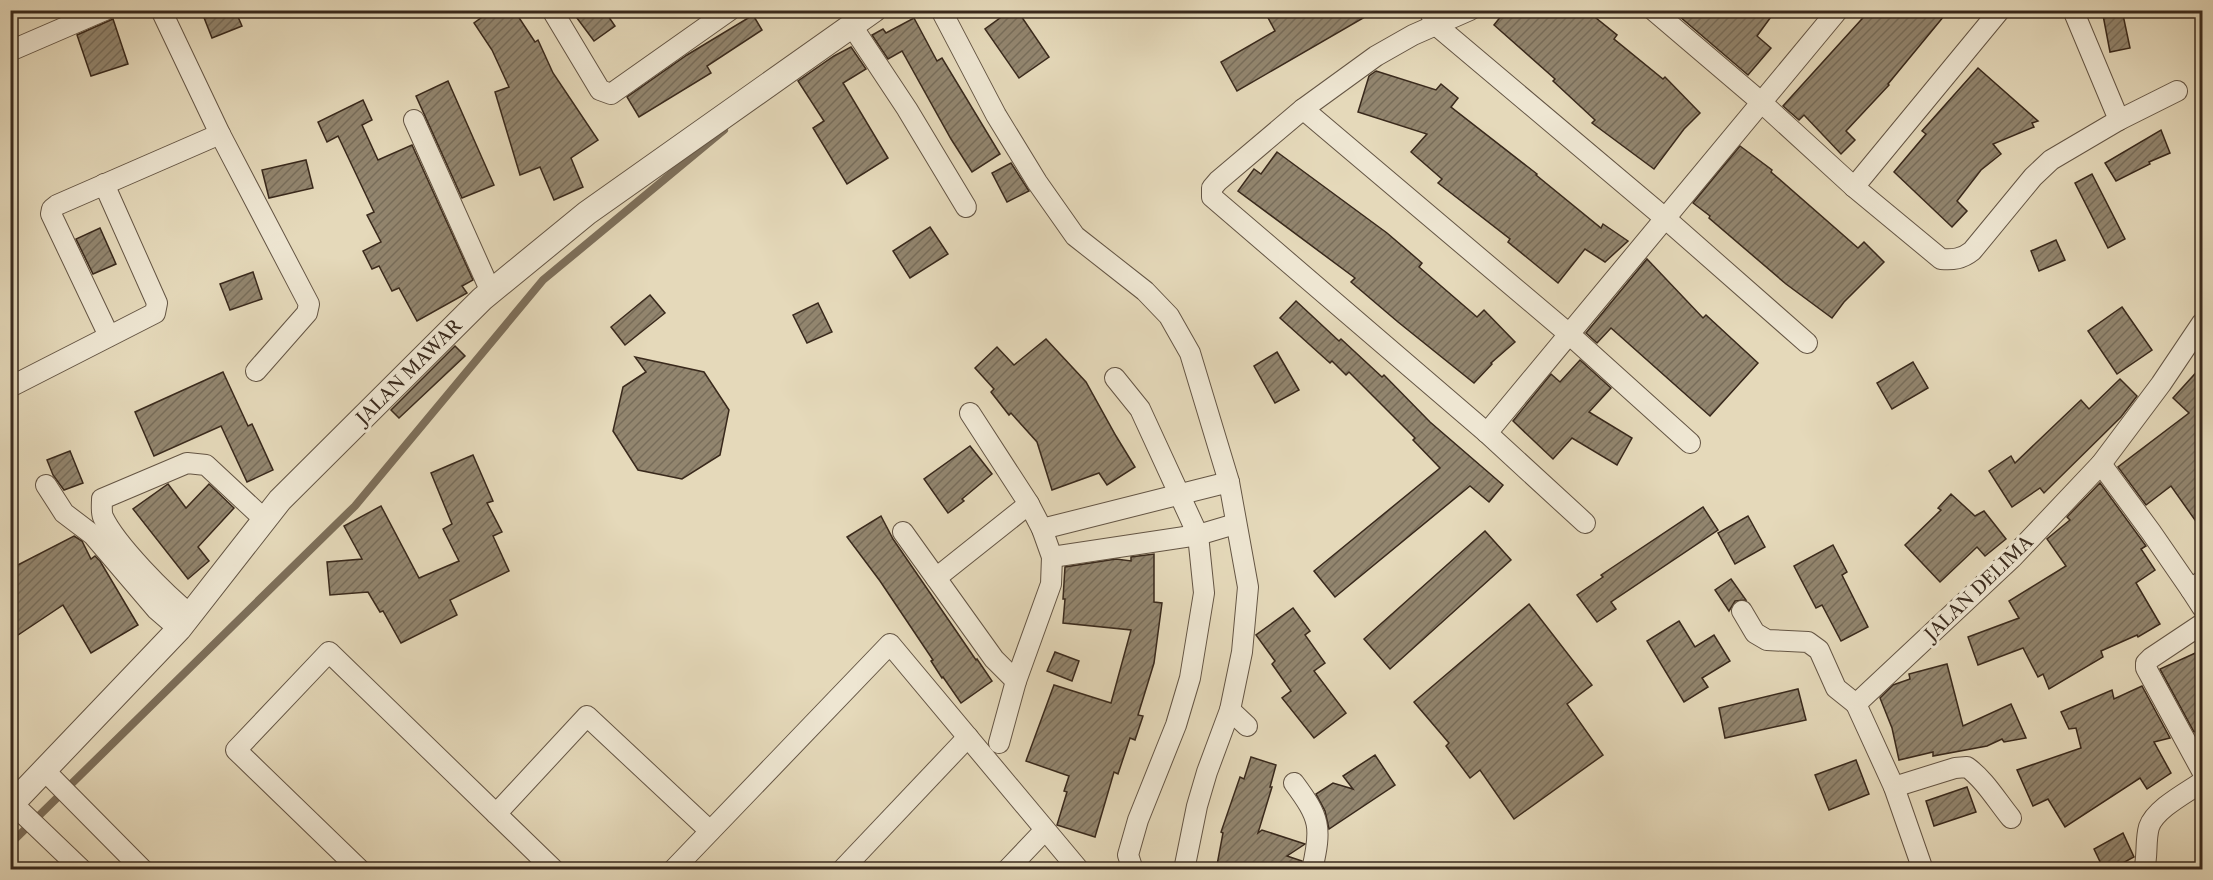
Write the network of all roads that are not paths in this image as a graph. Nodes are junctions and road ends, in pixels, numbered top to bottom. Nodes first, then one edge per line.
1 (105, 10) edge
2 (161, 10) edge
3 (552, 10) edge
4 (730, 10) edge
5 (874, 10) edge
6 (940, 10) edge
7 (1470, 10) edge
8 (1838, 10) edge
9 (2000, 10) edge
10 (2073, 10) edge
11 (1656, 12) edge
12 (1432, 18) edge
13 (852, 26) junction
14 (10, 51) edge
15 (2177, 91) dead end
16 (1761, 102) junction
17 (1303, 109) junction
18 (414, 120) dead end
19 (2119, 120) junction
20 (220, 134) junction
21 (104, 184) junction
22 (1854, 187) junction
23 (966, 207) dead end
24 (1666, 219) junction
25 (491, 292) junction
26 (2202, 323) edge
27 (1569, 334) junction
28 (109, 336) junction
29 (1807, 344) dead end
30 (256, 371) dead end
31 (1115, 378) dead end
32 (10, 387) edge
33 (970, 413) dead end
34 (1487, 433) junction
35 (1690, 443) dead end
36 (2101, 464) junction
37 (1229, 482) junction
38 (46, 485) dead end
39 (1181, 494) junction
40 (1029, 504) junction
41 (264, 519) junction
42 (1235, 524) junction
43 (1585, 524) dead end
44 (1042, 530) junction
45 (903, 532) dead end
46 (1198, 534) junction
47 (1052, 557) junction
48 (936, 578) junction
49 (2197, 586) edge
50 (2202, 607) edge
51 (1742, 611) dead end
52 (185, 622) junction
53 (2202, 624) edge
54 (1016, 681) junction
55 (1856, 704) junction
56 (1230, 710) junction
57 (1247, 726) dead end
58 (968, 737) junction
59 (999, 742) dead end
60 (45, 771) junction
61 (2202, 771) edge
62 (2202, 782) edge
63 (1294, 783) dead end
64 (1894, 787) junction
65 (12, 805) edge
66 (496, 814) junction
67 (2011, 818) dead end
68 (1046, 830) junction
69 (710, 831) junction
70 (82, 870) edge
71 (143, 870) edge
72 (360, 870) edge
73 (554, 870) edge
74 (673, 870) edge
75 (842, 870) edge
76 (1007, 870) edge
77 (1079, 870) edge
78 (1133, 870) edge
79 (1184, 870) edge
80 (1311, 870) edge
81 (1923, 870) edge
82 (2144, 870) edge

1 - 14 street
2 - 20 street
3 - 4 street
5 - 13 street, JALAN MAWAR
6 - 37 street
7 - 12 street
8 - 16 street
9 - 22 street
10 - 19 street
11 - 16 street
12 - 17 street
12 - 24 street
13 - 23 street
13 - 25 street, JALAN MAWAR
15 - 19 street
16 - 22 street
16 - 24 street
17 - 27 street
17 - 34 street
18 - 25 street
19 - 22 street
20 - 21 street
20 - 30 street
21 - 28 street
21 - 28 street
24 - 27 street
24 - 29 street
25 - 41 street, JALAN MAWAR
26 - 36 street, JALAN DELIMA
27 - 34 street
27 - 35 street
28 - 32 street
31 - 39 street
33 - 40 street
34 - 43 street
36 - 49 street
36 - 55 street, JALAN DELIMA
37 - 39 street
37 - 42 street
38 - 52 street
39 - 44 street
39 - 46 street
40 - 44 street
40 - 48 street
41 - 52 street, JALAN MAWAR
41 - 52 street
42 - 46 street
42 - 56 street
44 - 47 street
45 - 48 street
46 - 47 street
46 - 78 street
47 - 54 street
48 - 54 street
49 - 50 street
51 - 55 street
52 - 60 street, JALAN MAWAR
53 - 61 street
54 - 59 street
55 - 64 street
56 - 57 street
56 - 79 street
58 - 68 street
58 - 69 street
58 - 75 street
60 - 65 street, JALAN MAWAR
60 - 71 street
62 - 82 street
63 - 80 street
64 - 67 street
64 - 81 street
65 - 70 street
66 - 69 street
66 - 72 street
66 - 73 street
68 - 76 street
68 - 77 street
69 - 74 street

